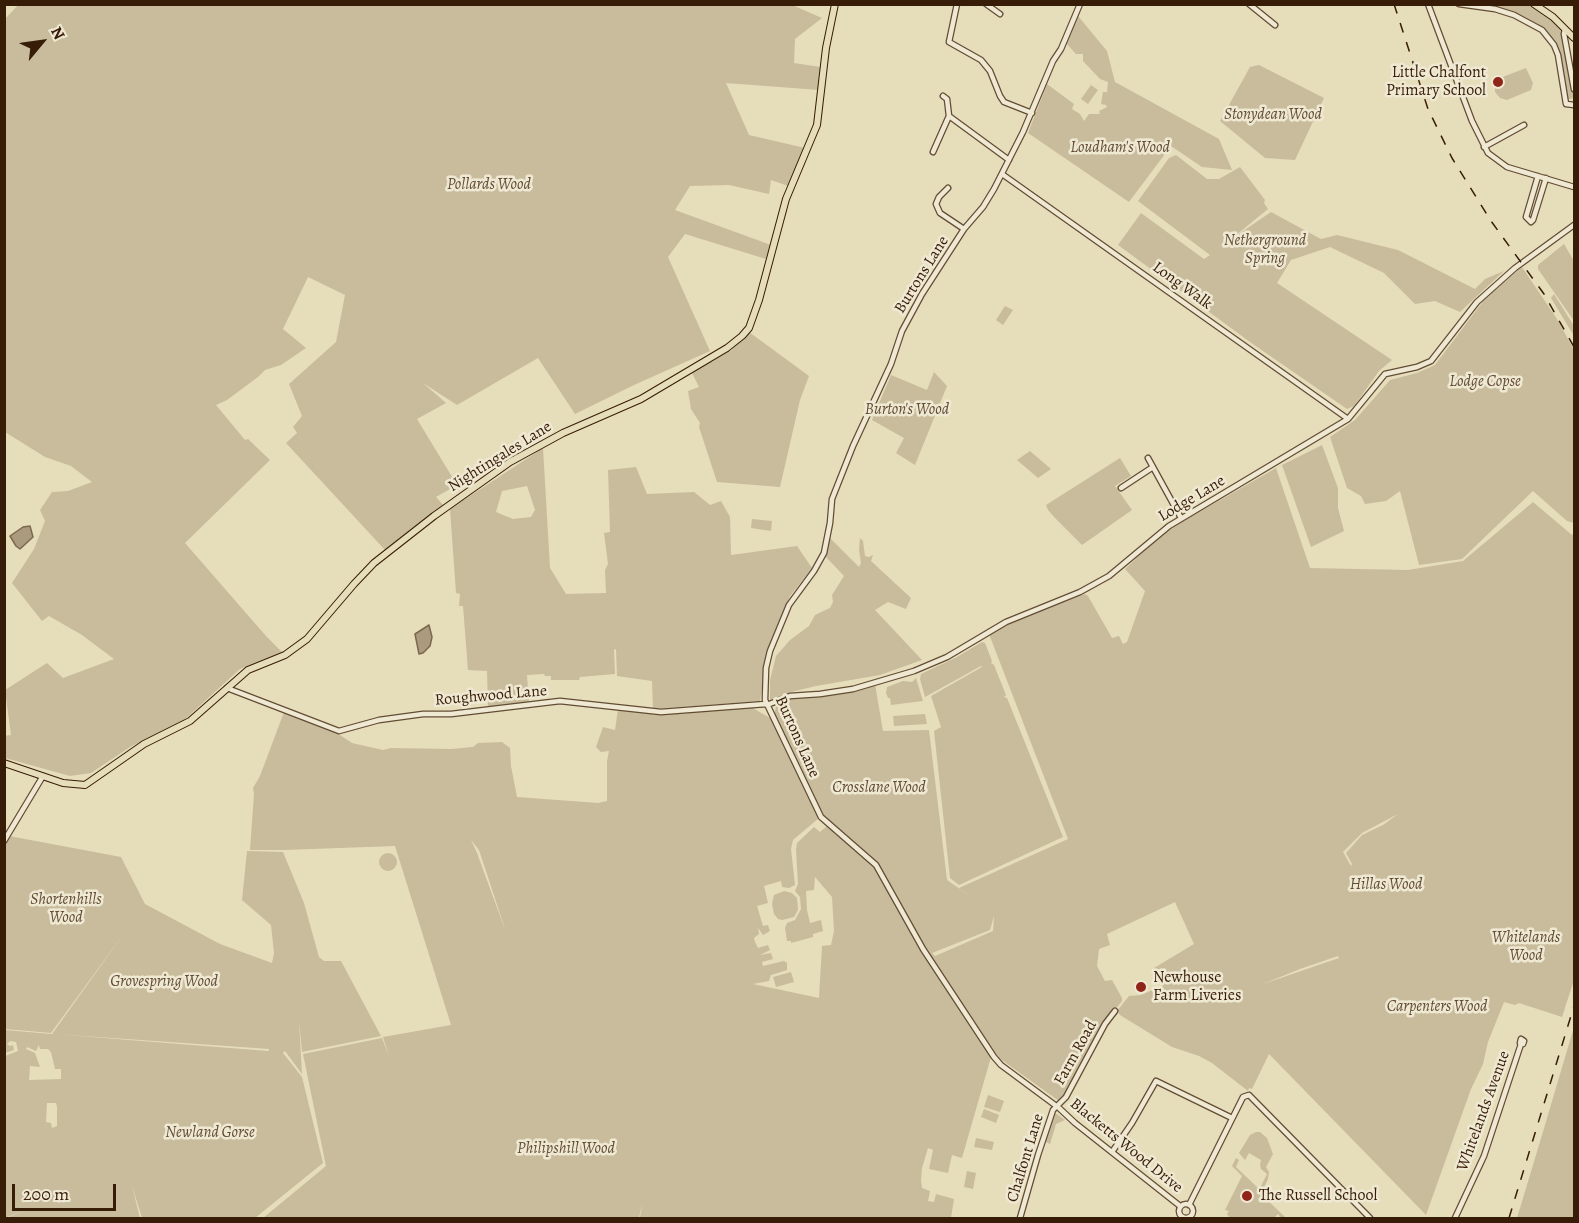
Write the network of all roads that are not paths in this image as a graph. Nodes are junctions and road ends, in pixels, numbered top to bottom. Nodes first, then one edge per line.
1 (835, 4) edge
2 (957, 4) edge
3 (986, 4) edge
4 (1080, 4) edge
5 (1249, 4) edge
6 (1428, 4) edge
7 (1459, 4) edge
8 (1535, 5) edge
9 (1000, 14) dead end
10 (1275, 25) dead end
11 (1565, 29) junction
12 (1575, 38) edge
13 (1575, 88) edge
14 (943, 96) dead end
15 (1575, 105) edge
16 (1032, 113) junction
17 (949, 116) junction
18 (1524, 125) dead end
19 (1484, 147) junction
20 (933, 152) dead end
21 (1009, 160) junction
22 (1002, 174) junction
23 (1538, 176) junction
24 (1545, 178) junction
25 (1575, 187) edge
26 (948, 188) dead end
27 (1575, 225) edge
28 (964, 229) junction
29 (1348, 419) junction
30 (1148, 458) dead end
31 (1153, 467) junction
32 (1121, 488) dead end
33 (1181, 518) junction
34 (227, 688) junction
35 (767, 704) junction
36 (4, 763) edge
37 (43, 776) junction
38 (4, 840) edge
39 (1115, 1011) dead end
40 (1521, 1044) dead end
41 (1056, 1105) junction
42 (1232, 1118) junction
43 (1112, 1152) junction
44 (1189, 1205) junction
45 (1180, 1206) junction
46 (1363, 1212) junction
47 (1179, 1217) edge
48 (1191, 1217) edge
49 (1020, 1218) edge
50 (1360, 1218) edge
51 (1370, 1218) edge
52 (1455, 1218) edge

1 - 34 main road, Nightingales Lane
2 - 16 street
3 - 9 street
4 - 16 street, Burtons Lane
5 - 10 street
6 - 19 street
7 - 15 street
8 - 11 main road
11 - 12 main road
11 - 13 street
14 - 17 street
16 - 21 street, Burtons Lane
17 - 20 street
17 - 21 street
18 - 19 street
19 - 23 street
21 - 22 street, Burtons Lane
22 - 28 street, Burtons Lane
22 - 29 street, Long Walk
23 - 24 street
23 - 24 street
24 - 25 street
26 - 28 street
27 - 29 street, Lodge Lane
28 - 35 street, Burtons Lane
29 - 33 street, Lodge Lane
30 - 31 street
31 - 32 street
31 - 33 street
33 - 35 street, Lodge Lane
34 - 35 street, Roughwood Lane
34 - 37 main road, Nightingales Lane
35 - 41 street, Burtons Lane
36 - 37 main road, Nightingales Lane
37 - 38 street
39 - 41 street, Farm Road
40 - 52 street, Whitelands Avenue
41 - 43 street, Blacketts Wood Drive
41 - 49 street, Chalfont Lane
42 - 43 street
42 - 44 street
42 - 46 street
43 - 45 street, Blacketts Wood Drive
44 - 45 street
44 - 48 street
45 - 47 street
46 - 50 street
46 - 51 street
47 - 48 street

